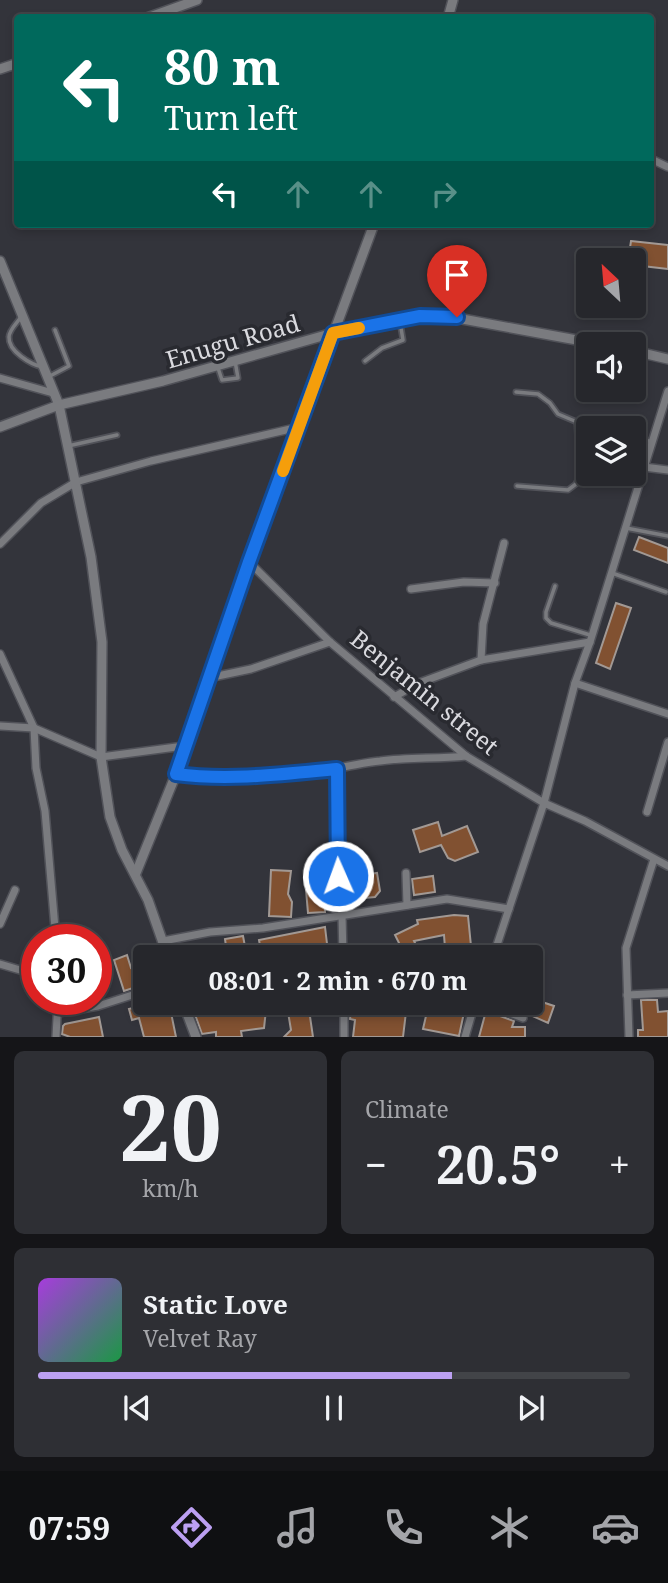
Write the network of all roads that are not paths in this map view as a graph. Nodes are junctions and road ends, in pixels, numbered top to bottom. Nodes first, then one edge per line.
1 (197, 0) edge
2 (158, 14) edge
3 (372, 228) edge
4 (0, 261) edge
5 (23, 316) junction
6 (400, 320) junction
7 (55, 330) dead end
8 (333, 333) junction
9 (576, 340) edge
10 (646, 354) edge
11 (668, 359) edge
12 (235, 361) junction
13 (365, 361) dead end
14 (217, 366) junction
15 (46, 372) junction
16 (0, 378) edge
17 (516, 391) dead end
18 (668, 391) edge
19 (53, 393) junction
20 (59, 405) junction
21 (576, 422) edge
22 (0, 427) edge
23 (299, 427) junction
24 (117, 435) dead end
25 (646, 441) edge
26 (652, 442) junction
27 (68, 446) junction
28 (646, 461) edge
29 (646, 467) edge
30 (668, 470) edge
31 (76, 482) junction
32 (576, 484) edge
33 (517, 486) dead end
34 (638, 486) edge
35 (626, 528) junction
36 (668, 536) edge
37 (505, 543) dead end
38 (0, 544) edge
39 (249, 562) junction
40 (612, 573) junction
41 (495, 583) junction
42 (555, 586) dead end
43 (411, 589) dead end
44 (666, 592) dead end
45 (591, 639) junction
46 (330, 642) junction
47 (0, 654) edge
48 (481, 660) junction
49 (208, 678) junction
50 (575, 683) junction
51 (394, 697) junction
52 (668, 714) edge
53 (0, 726) edge
54 (34, 728) junction
55 (668, 742) edge
56 (184, 747) junction
57 (466, 756) junction
58 (101, 757) junction
59 (337, 769) junction
60 (176, 774) junction
61 (544, 803) junction
62 (647, 812) dead end
63 (654, 859) junction
64 (668, 866) edge
65 (136, 873) junction
66 (406, 873) dead end
67 (15, 890) dead end
68 (407, 905) junction
69 (509, 909) junction
70 (342, 915) junction
71 (0, 924) edge
72 (55, 924) edge
73 (163, 941) junction
74 (164, 945) edge
75 (342, 945) edge
76 (497, 945) edge
77 (0, 964) edge
78 (21, 970) edge
79 (668, 993) edge
80 (133, 995) edge
81 (627, 995) junction
82 (112, 1002) edge
83 (58, 1015) edge
84 (188, 1015) edge
85 (344, 1015) edge
86 (471, 1015) edge
87 (515, 1015) edge
88 (523, 1018) dead end
89 (56, 1037) edge
90 (196, 1037) edge
91 (344, 1037) edge
92 (465, 1037) edge
93 (629, 1037) edge

1 - 2 street
3 - 8 street
4 - 5 street
5 - 15 street
5 - 15 lane
6 - 8 street, Enugu Road
6 - 9 street, Enugu Road
6 - 13 lane
7 - 15 lane
8 - 12 street, Enugu Road
8 - 23 street
10 - 11 street
12 - 14 street, Enugu Road
12 - 14 lane
14 - 20 street, Enugu Road
15 - 19 street
16 - 19 street
17 - 21 lane
18 - 26 street
19 - 20 street
20 - 22 street, Enugu Road
20 - 27 street
23 - 31 street
23 - 39 street
24 - 27 lane
25 - 26 lane
26 - 28 street
27 - 31 street
29 - 30 street
31 - 38 street
31 - 58 street
32 - 33 lane
34 - 35 street
35 - 36 lane
35 - 40 street
37 - 41 street
39 - 46 street, Benjamin street
39 - 49 street
40 - 44 lane
40 - 45 street
41 - 43 street
41 - 48 street
42 - 45 lane
45 - 48 street
45 - 50 street
46 - 49 street
46 - 51 street, Benjamin street
47 - 54 street
48 - 51 street
49 - 56 street
50 - 52 street
50 - 61 street
51 - 57 street, Benjamin street
53 - 54 street
54 - 58 street
54 - 72 street
55 - 62 street
56 - 58 street
56 - 60 street
57 - 59 street
57 - 61 street, Benjamin street
58 - 65 street
59 - 60 street
59 - 70 street
60 - 65 street
61 - 63 street, Benjamin street
61 - 69 street
63 - 64 street, Benjamin street
63 - 81 street
65 - 73 street
66 - 68 street
67 - 71 street
68 - 69 street
68 - 70 street
69 - 76 street
70 - 73 street
70 - 75 street
73 - 74 street
77 - 78 street
79 - 81 street
80 - 82 street
81 - 93 street
83 - 89 street
84 - 90 street
85 - 91 street
86 - 92 street
87 - 88 street

